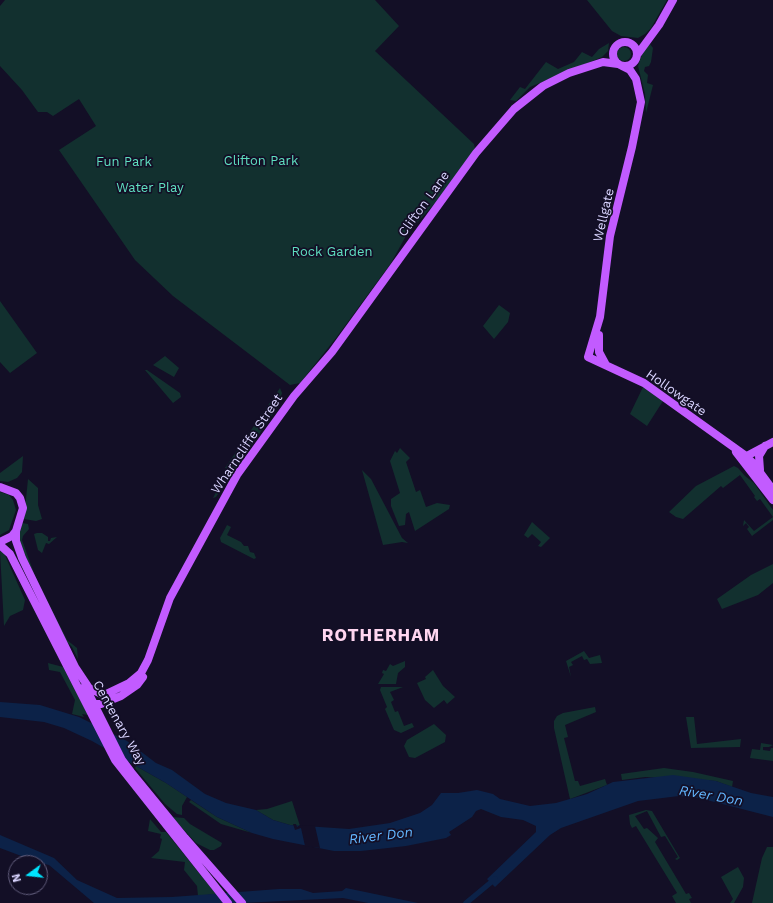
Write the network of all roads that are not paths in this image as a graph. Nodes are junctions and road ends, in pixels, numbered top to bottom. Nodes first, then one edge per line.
1 (673, 0) edge
2 (646, 42) junction
3 (630, 43) junction
4 (613, 52) junction
5 (636, 57) junction
6 (603, 62) junction
7 (620, 65) junction
8 (636, 79) junction
9 (600, 317) junction
10 (588, 356) joint
11 (607, 365) junction
12 (294, 396) joint
13 (773, 442) edge
14 (764, 446) junction
15 (743, 458) junction
16 (761, 473) junction
17 (0, 487) edge
18 (769, 489) edge
19 (773, 500) edge
20 (16, 531) junction
21 (0, 544) edge
22 (154, 642) junction
23 (75, 667) junction
24 (84, 700) junction
25 (112, 700) junction
26 (94, 705) junction
27 (104, 724) junction
28 (119, 760) junction
29 (228, 903) edge
30 (242, 903) edge

1 - 2 main road
2 - 3 main road
2 - 5 main road
3 - 4 main road
3 - 5 main road
4 - 6 main road, Clifton Lane
4 - 7 main road
5 - 7 main road
5 - 8 main road, Wellgate
6 - 7 main road, Clifton Lane
6 - 12 main road, Clifton Lane
7 - 8 main road
8 - 9 main road, Wellgate
9 - 10 main road, Wellgate
9 - 11 main road
10 - 11 main road, Hollowgate
11 - 15 main road, Hollowgate
12 - 22 main road, Wharncliffe Street
13 - 14 main road
14 - 15 main road
14 - 16 main road
15 - 16 main road
15 - 18 main road
16 - 18 main road
17 - 20 main road
18 - 19 main road
20 - 21 main road
20 - 23 main road, Centenary Way
21 - 24 main road, Centenary Way
22 - 23 main road
22 - 25 main road
23 - 26 main road, Centenary Way
24 - 26 main road
24 - 28 main road, Centenary Way
25 - 26 main road
25 - 27 main road
26 - 27 main road, Centenary Way
27 - 28 main road, Centenary Way
28 - 29 main road, Centenary Way
28 - 30 main road, Centenary Way

